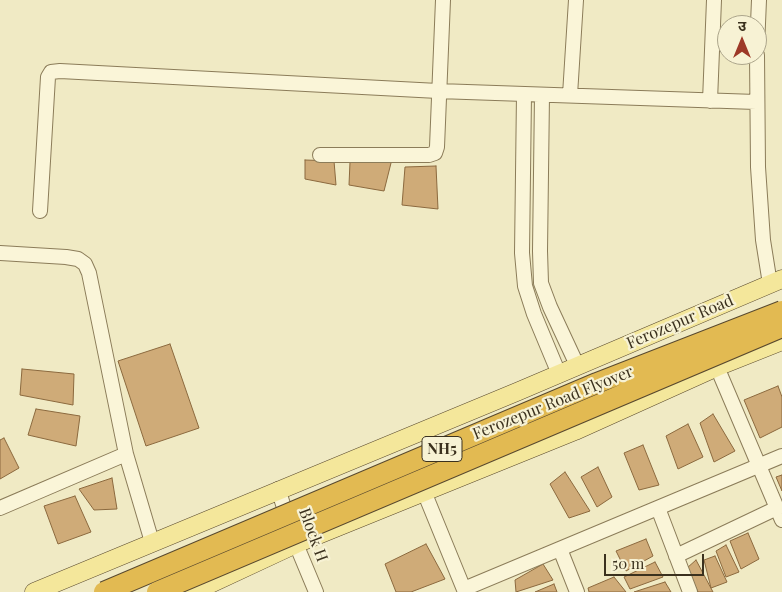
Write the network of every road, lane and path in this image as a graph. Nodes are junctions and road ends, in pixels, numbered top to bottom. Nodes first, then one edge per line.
1 (443, 0) edge
2 (576, 0) edge
3 (714, 0) edge
4 (759, 0) edge
5 (758, 15) edge
6 (757, 65) edge
7 (438, 91) junction
8 (524, 94) junction
9 (542, 95) junction
10 (570, 95) junction
11 (710, 101) junction
12 (756, 102) junction
13 (320, 154) dead end
14 (40, 211) dead end
15 (0, 253) edge
16 (776, 281) edge
17 (782, 311) edge
18 (782, 327) edge
19 (782, 341) edge
20 (577, 365) junction
21 (717, 367) junction
22 (559, 374) junction
23 (126, 454) junction
24 (782, 456) edge
25 (760, 466) junction
26 (278, 489) junction
27 (425, 494) junction
28 (0, 508) edge
29 (658, 508) junction
30 (779, 514) edge
31 (152, 542) junction
32 (296, 544) junction
33 (560, 549) junction
34 (676, 556) junction
35 (464, 590) edge
36 (34, 592) edge
37 (104, 592) edge
38 (157, 592) edge
39 (193, 592) edge
40 (316, 592) edge
41 (577, 592) edge
42 (690, 592) edge

1 - 7 street
2 - 10 street
3 - 11 street
4 - 5 street
6 - 12 street
7 - 8 street
7 - 13 street
7 - 14 street
8 - 9 street
8 - 22 street
9 - 10 street
9 - 20 street
10 - 11 street
11 - 12 street
12 - 16 street
15 - 23 street
16 - 20 main road, Ferozepur Road
17 - 37 highway, Ferozepur Road Flyover / NH5, bridge
18 - 38 highway, Ferozepur Road Flyover / NH5, bridge
19 - 21 main road
20 - 22 main road, Ferozepur Road
21 - 25 street
21 - 27 main road
22 - 26 main road, Ferozepur Road
23 - 28 street
23 - 31 street
24 - 25 street
25 - 29 street
25 - 30 street
26 - 31 main road, Ferozepur Road
26 - 32 street, Block H
27 - 32 main road
27 - 35 street
29 - 33 street
29 - 34 street
30 - 34 street
31 - 36 main road, Ferozepur Road
32 - 39 main road
32 - 40 street, Block H
33 - 35 street
33 - 41 street
34 - 42 street

